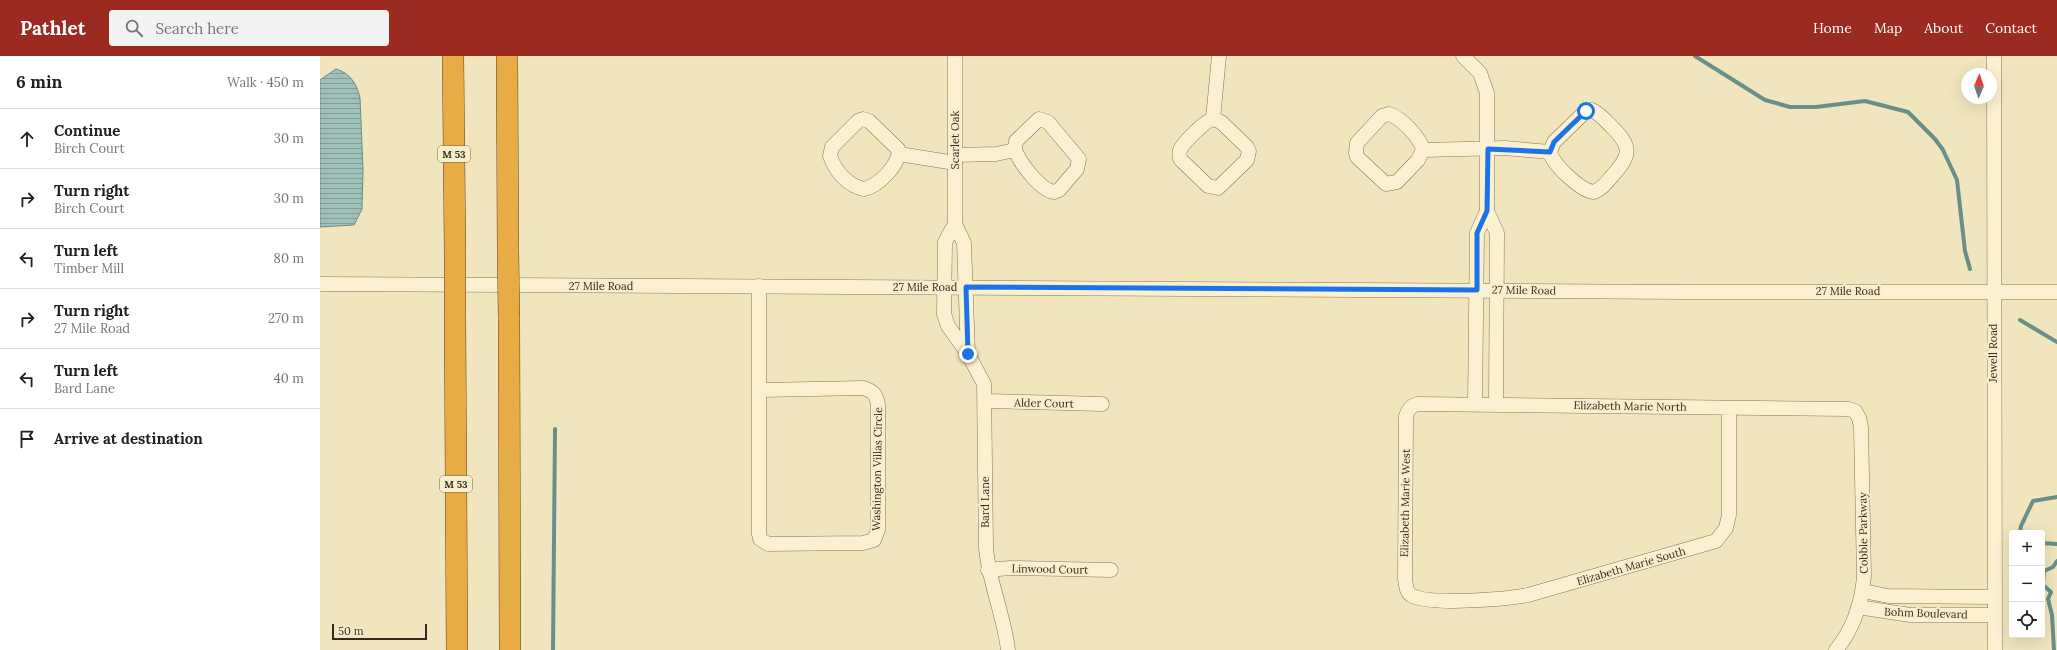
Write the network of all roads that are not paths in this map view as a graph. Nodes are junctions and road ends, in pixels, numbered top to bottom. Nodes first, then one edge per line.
1 (453, 56) edge
2 (507, 56) edge
3 (955, 56) edge
4 (1219, 56) edge
5 (1463, 56) edge
6 (1994, 56) edge
7 (1213, 119) junction
8 (1488, 149) junction
9 (1015, 150) junction
10 (1423, 150) junction
11 (1550, 152) junction
12 (899, 154) junction
13 (955, 159) junction
14 (1487, 211) junction
15 (955, 224) junction
16 (320, 284) edge
17 (759, 286) junction
18 (944, 286) junction
19 (966, 287) junction
20 (1477, 290) junction
21 (1498, 290) junction
22 (1993, 291) junction
23 (2057, 292) edge
24 (968, 354) junction
25 (759, 390) junction
26 (985, 401) junction
27 (1102, 404) dead end
28 (1475, 404) junction
29 (1496, 404) junction
30 (1729, 408) junction
31 (1408, 410) joint
32 (1854, 411) joint
33 (988, 570) junction
34 (1111, 570) dead end
35 (1863, 591) junction
36 (1410, 595) joint
37 (1994, 597) junction
38 (1858, 607) junction
39 (1994, 615) junction
40 (457, 650) edge
41 (510, 650) edge
42 (1008, 650) edge
43 (1836, 650) edge
44 (1994, 650) edge

1 - 40 highway, M 53, bridge
2 - 41 highway, bridge
3 - 13 street, Scarlet Oak
4 - 7 street
5 - 8 street
6 - 22 street, Jewell Road
7 - 7 street
8 - 10 street
8 - 11 street
8 - 14 street
9 - 9 street
9 - 13 street
10 - 10 street
11 - 11 street
12 - 12 street
12 - 13 street
13 - 15 street, Scarlet Oak
14 - 20 street
14 - 21 street
15 - 18 street, Scarlet Oak
15 - 19 street, Scarlet Oak
16 - 17 street, 27 Mile Road
17 - 18 street, 27 Mile Road
17 - 25 street, Washington Villas Circle
18 - 19 street, 27 Mile Road
18 - 24 street, Bard Lane
19 - 20 street, 27 Mile Road
19 - 24 street, Bard Lane
20 - 21 street, 27 Mile Road
20 - 28 street
21 - 22 street, 27 Mile Road
21 - 29 street
22 - 23 street, 27 Mile Road
22 - 37 street, Jewell Road
24 - 26 street, Bard Lane
25 - 25 street, Washington Villas Circle
26 - 27 street, Alder Court
26 - 33 street, Bard Lane
28 - 29 street, Elizabeth Marie North
28 - 31 street, Elizabeth Marie North
29 - 30 street, Elizabeth Marie North
30 - 32 street, Elizabeth Marie North
30 - 36 street, Elizabeth Marie South
31 - 36 street, Elizabeth Marie West
32 - 35 street, Cobble Parkway
33 - 34 street, Linwood Court
33 - 42 street, Bard Lane
35 - 37 street, Bohm Boulevard
35 - 38 street, Cobble Parkway
37 - 39 street, Jewell Road
38 - 39 street, Bohm Boulevard
38 - 43 street, Cobble Parkway
39 - 44 street, Jewell Road

